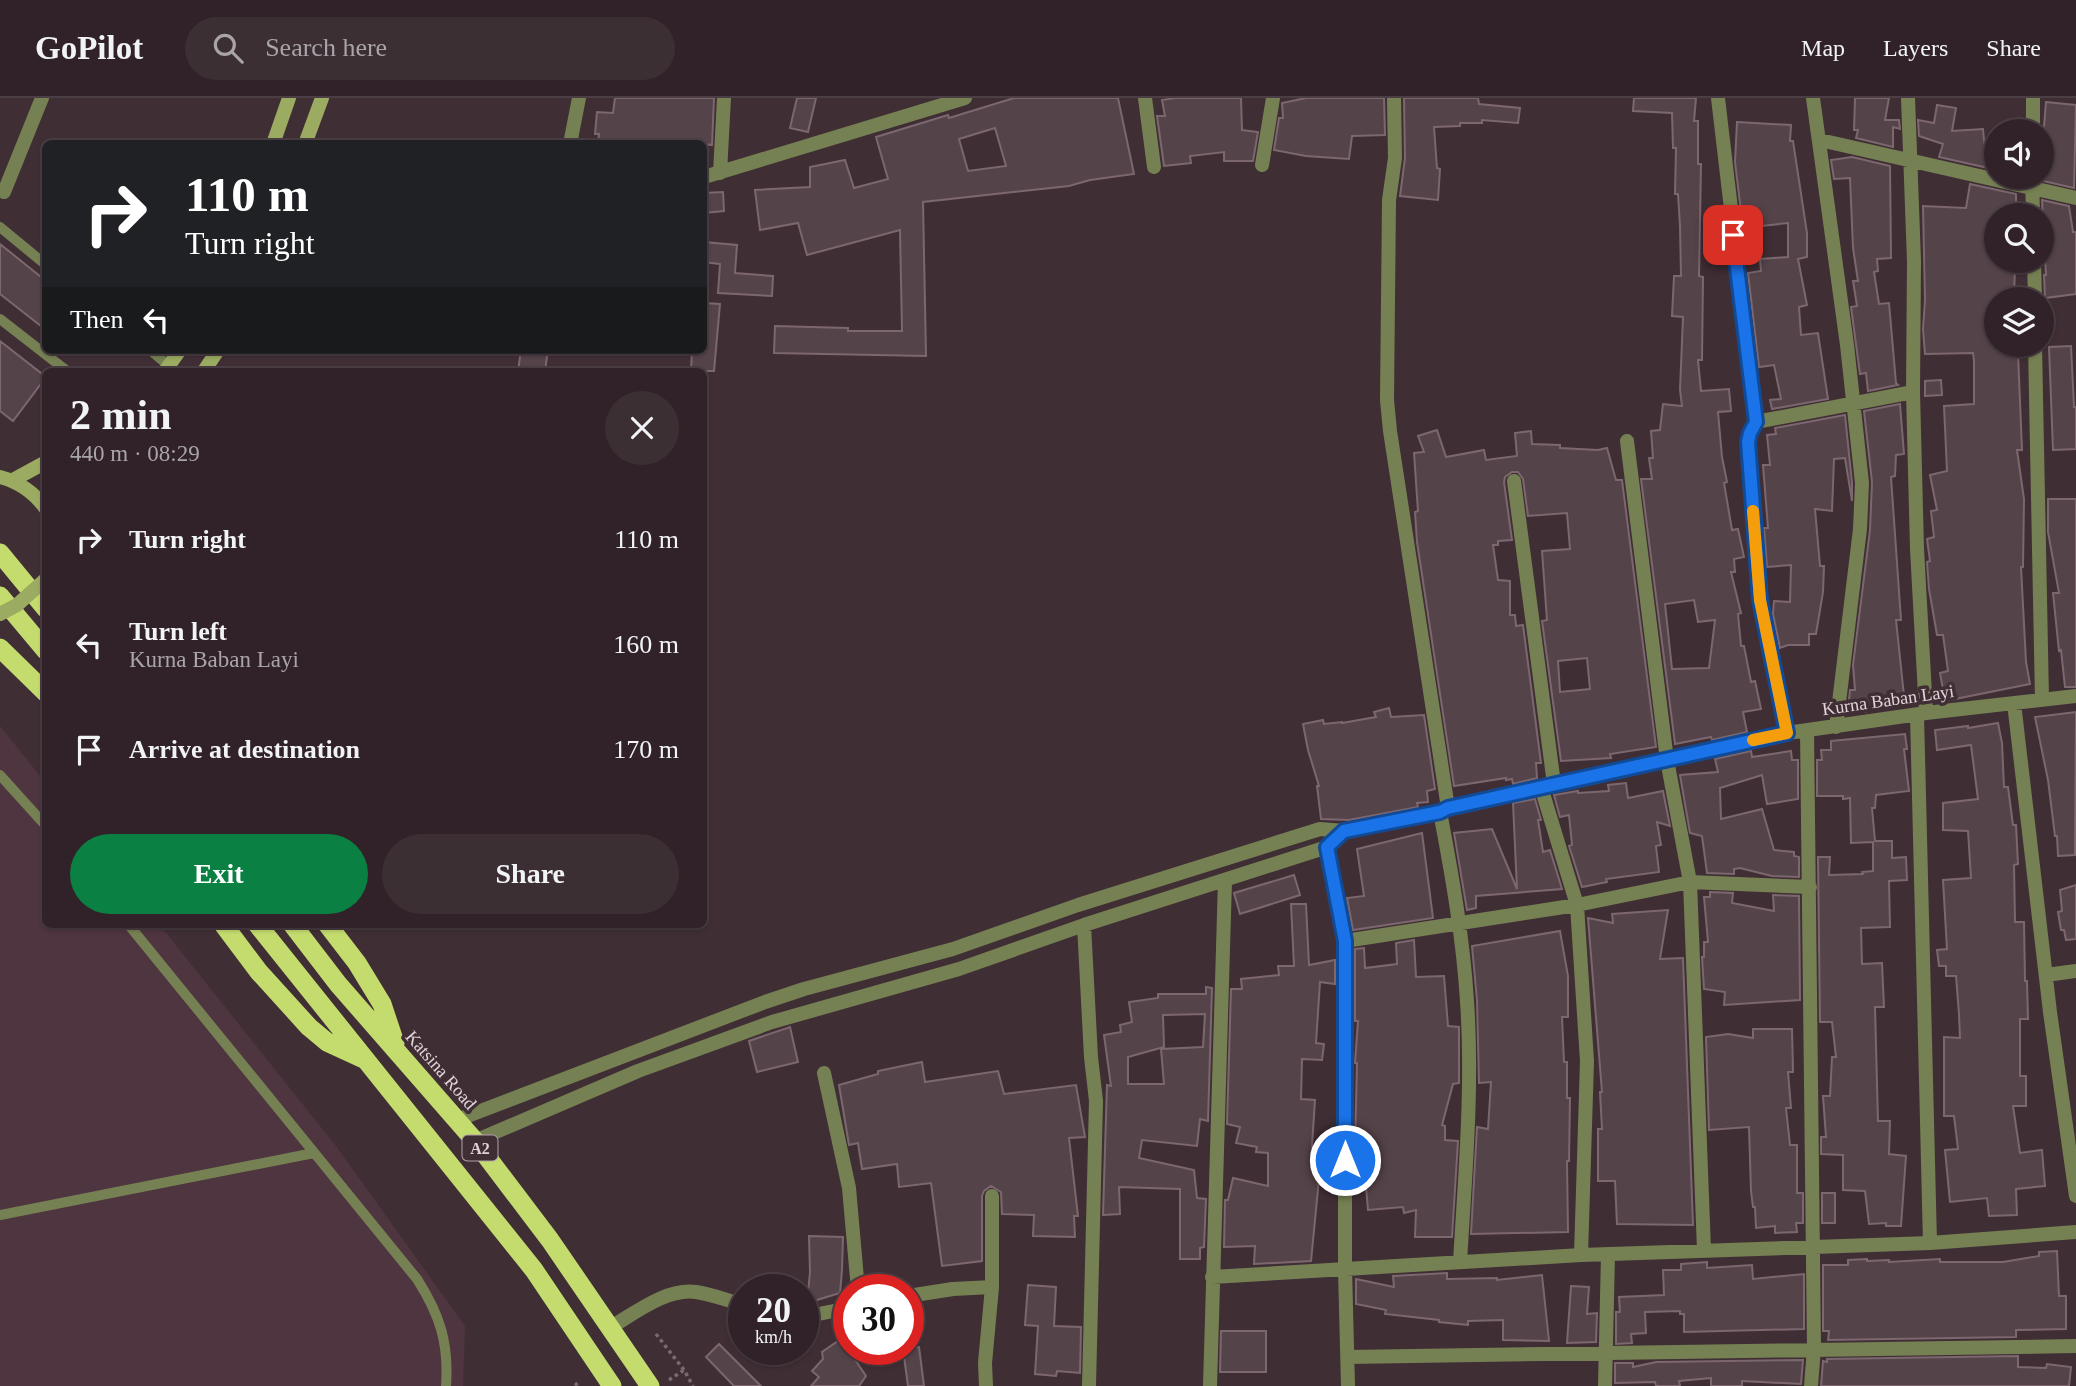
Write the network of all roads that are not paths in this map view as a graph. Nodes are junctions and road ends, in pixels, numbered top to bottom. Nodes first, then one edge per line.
1 (42, 98) edge
2 (289, 98) edge
3 (322, 98) edge
4 (579, 98) edge
5 (724, 98) edge
6 (965, 98) edge
7 (1145, 98) edge
8 (1273, 98) edge
9 (1394, 98) edge
10 (1718, 98) edge
11 (1813, 98) edge
12 (1908, 98) edge
13 (2033, 98) edge
14 (2033, 119) edge
15 (275, 140) edge
16 (306, 140) edge
17 (571, 140) edge
18 (1820, 140) junction
19 (1910, 161) junction
20 (1262, 165) dead end
21 (1154, 167) dead end
22 (720, 173) junction
23 (1984, 174) edge
24 (707, 176) edge
25 (2050, 189) edge
26 (4, 192) dead end
27 (2076, 198) edge
28 (0, 228) edge
29 (42, 262) edge
30 (0, 319) edge
31 (42, 352) edge
32 (45, 354) edge
33 (154, 354) edge
34 (2035, 357) edge
35 (63, 368) edge
36 (166, 368) edge
37 (1913, 392) junction
38 (1852, 404) junction
39 (1756, 422) junction
40 (1627, 442) dead end
41 (42, 463) edge
42 (6, 478) edge
43 (1514, 481) dead end
44 (42, 504) edge
45 (0, 553) edge
46 (42, 583) edge
47 (0, 596) edge
48 (42, 604) edge
49 (0, 614) edge
50 (42, 647) edge
51 (0, 648) edge
52 (42, 689) edge
53 (2076, 696) edge
54 (2042, 700) junction
55 (2014, 703) junction
56 (1922, 714) junction
57 (1836, 727) junction
58 (1807, 730) junction
59 (1787, 733) junction
60 (1667, 760) junction
61 (0, 775) edge
62 (1548, 786) junction
63 (1444, 810) junction
64 (42, 822) edge
65 (1344, 831) junction
66 (1327, 847) junction
67 (1225, 881) junction
68 (1690, 882) junction
69 (1811, 887) junction
70 (1577, 905) junction
71 (1460, 924) junction
72 (1084, 925) junction
73 (131, 928) edge
74 (226, 928) edge
75 (260, 928) edge
76 (295, 928) edge
77 (330, 928) edge
78 (1345, 941) junction
79 (2076, 971) edge
80 (2046, 975) junction
81 (399, 1054) junction
82 (369, 1061) junction
83 (824, 1073) dead end
84 (457, 1120) junction
85 (475, 1141) junction
86 (314, 1153) junction
87 (992, 1196) dead end
88 (2076, 1196) edge
89 (0, 1215) edge
90 (2076, 1232) edge
91 (1930, 1242) junction
92 (1813, 1247) junction
93 (1704, 1250) junction
94 (1608, 1254) junction
95 (1581, 1255) junction
96 (1460, 1262) junction
97 (1345, 1269) junction
98 (857, 1274) edge
99 (1212, 1277) junction
100 (992, 1287) junction
101 (924, 1294) edge
102 (728, 1301) edge
103 (611, 1327) junction
104 (2076, 1346) edge
105 (1814, 1348) junction
106 (1607, 1355) junction
107 (1347, 1357) junction
108 (659, 1383) edge
109 (446, 1386) edge
110 (612, 1386) edge
111 (986, 1386) edge
112 (1089, 1386) edge
113 (1210, 1386) edge
114 (1348, 1386) edge
115 (1605, 1386) edge
116 (1811, 1386) edge

1 - 26 street
2 - 15 main road
3 - 16 main road
4 - 17 street
5 - 22 street
6 - 22 street
7 - 21 street
8 - 20 street
9 - 63 street
10 - 39 street
11 - 18 street
12 - 19 street
13 - 14 street
18 - 19 street
18 - 38 street
19 - 23 street
19 - 37 street
22 - 24 street
25 - 27 street
28 - 29 lane
30 - 31 lane
32 - 35 lane
33 - 36 lane
34 - 54 street
37 - 38 street
37 - 56 street
38 - 39 street
38 - 57 street
39 - 59 street
40 - 60 street
41 - 42 main road
42 - 44 main road
43 - 62 street
45 - 48 highway
46 - 49 main road, bridge
47 - 50 highway
51 - 52 highway
53 - 54 street, Kurna Baban Layi
54 - 55 street, Kurna Baban Layi
55 - 56 street, Kurna Baban Layi
55 - 80 street
56 - 57 street, Kurna Baban Layi
56 - 91 street
57 - 58 street, Kurna Baban Layi
58 - 59 street, Kurna Baban Layi
58 - 69 street
59 - 60 street, Kurna Baban Layi
60 - 62 street, Kurna Baban Layi
60 - 68 street
61 - 64 lane
62 - 63 street, Kurna Baban Layi
62 - 70 street
63 - 65 street, Kurna Baban Layi
63 - 71 street
65 - 66 street
65 - 84 street, Kurna Baban Layi
66 - 67 street
66 - 78 street
67 - 72 street
67 - 99 street
68 - 69 street
68 - 70 street
68 - 93 street
69 - 92 street
70 - 71 street
70 - 95 street
71 - 78 street
71 - 96 street
72 - 85 street
72 - 112 street
73 - 86 lane
74 - 82 highway
75 - 82 highway, A2
76 - 81 highway, Katsina Road / A2
77 - 81 highway
78 - 97 street
79 - 80 street
80 - 88 street
81 - 84 highway, Katsina Road / A2
82 - 110 highway, A2
83 - 98 street
84 - 85 highway, Katsina Road / A2
85 - 103 highway, Katsina Road / A2
86 - 89 lane
86 - 109 lane
87 - 100 street
90 - 91 street
91 - 92 street
92 - 93 street
92 - 105 street
93 - 94 street
94 - 95 street
94 - 106 street
95 - 96 street
96 - 97 street
97 - 99 street
97 - 107 street
99 - 113 street
100 - 101 street
100 - 111 street
102 - 103 street
103 - 108 highway, Katsina Road / A2
104 - 105 street
105 - 106 street
105 - 116 street
106 - 107 street
106 - 115 street
107 - 114 street

